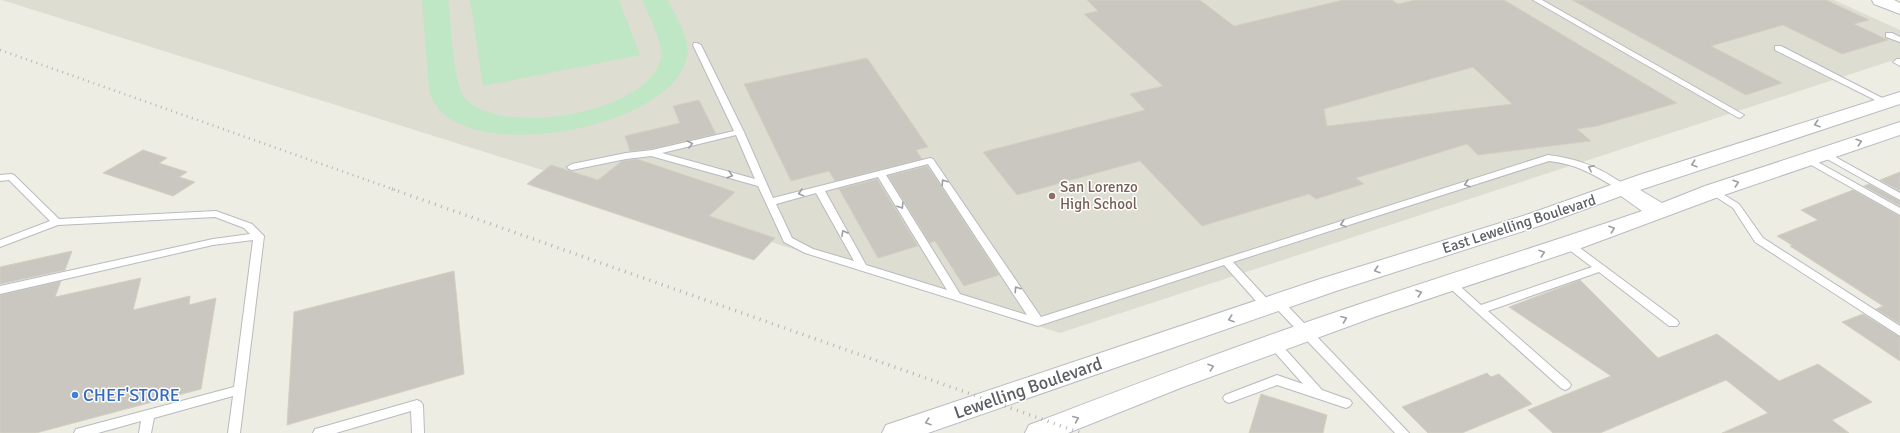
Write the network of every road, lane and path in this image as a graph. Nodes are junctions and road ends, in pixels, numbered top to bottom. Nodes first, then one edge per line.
1 (1537, 0) edge
2 (1880, 0) edge
3 (1900, 9) edge
4 (1889, 35) dead end
5 (1900, 40) edge
6 (697, 45) dead end
7 (1778, 48) dead end
8 (1893, 100) edge
9 (1740, 115) dead end
10 (1900, 128) edge
11 (739, 132) junction
12 (652, 153) junction
13 (1815, 156) junction
14 (572, 167) dead end
15 (880, 173) junction
16 (0, 178) edge
17 (762, 184) junction
18 (819, 189) junction
19 (1624, 189) junction
20 (1713, 191) junction
21 (1900, 197) edge
22 (770, 202) junction
23 (1660, 212) junction
24 (1900, 212) edge
25 (58, 222) junction
26 (259, 236) junction
27 (0, 244) edge
28 (1568, 244) junction
29 (1226, 261) junction
30 (862, 267) junction
31 (1600, 268) junction
32 (1449, 283) junction
33 (0, 290) edge
34 (956, 296) junction
35 (1273, 305) junction
36 (1480, 310) junction
37 (1038, 322) junction
38 (1674, 323) dead end
39 (1900, 332) edge
40 (1308, 333) junction
41 (1274, 344) junction
42 (1137, 351) joint
43 (1565, 385) dead end
44 (239, 390) junction
45 (1318, 394) junction
46 (1229, 398) dead end
47 (1346, 403) dead end
48 (149, 414) junction
49 (80, 433) edge
50 (145, 433) edge
51 (234, 433) edge
52 (319, 433) edge
53 (418, 433) edge
54 (896, 433) edge
55 (1039, 433) edge
56 (1403, 433) edge

1 - 9 lane
2 - 3 main road
4 - 5 lane
6 - 11 lane
7 - 8 lane
8 -> 19 main road, East Lewelling Boulevard
13 -> 10 main road
12 -> 11 lane
11 - 17 lane
12 - 14 lane
12 -> 17 lane
20 -> 13 main road
13 - 21 lane
13 - 24 lane
15 - 18 lane
15 -> 34 lane
37 -> 15 lane
16 - 25 lane
17 - 22 lane
18 -> 22 lane
30 -> 18 lane
19 - 23 main road
19 -> 29 lane
19 -> 35 main road, East Lewelling Boulevard
20 - 23 main road
20 - 39 lane
22 - 30 lane
28 -> 23 main road
25 - 26 lane
25 - 27 lane
26 - 33 lane
26 - 44 lane
28 - 31 lane
32 -> 28 main road
29 - 35 lane
29 - 37 lane
30 - 34 lane
31 - 36 lane
31 - 38 lane
32 - 36 lane
40 -> 32 main road
34 - 37 lane
35 - 40 lane
35 -> 42 main road, East Lewelling Boulevard
36 - 43 lane
40 - 41 main road
40 - 56 lane
41 - 45 lane
55 -> 41 main road
42 -> 54 main road, Lewelling Boulevard
44 - 48 lane
44 - 51 lane
45 - 46 lane
45 - 47 lane
48 - 49 lane
48 - 50 lane
52 - 53 lane

